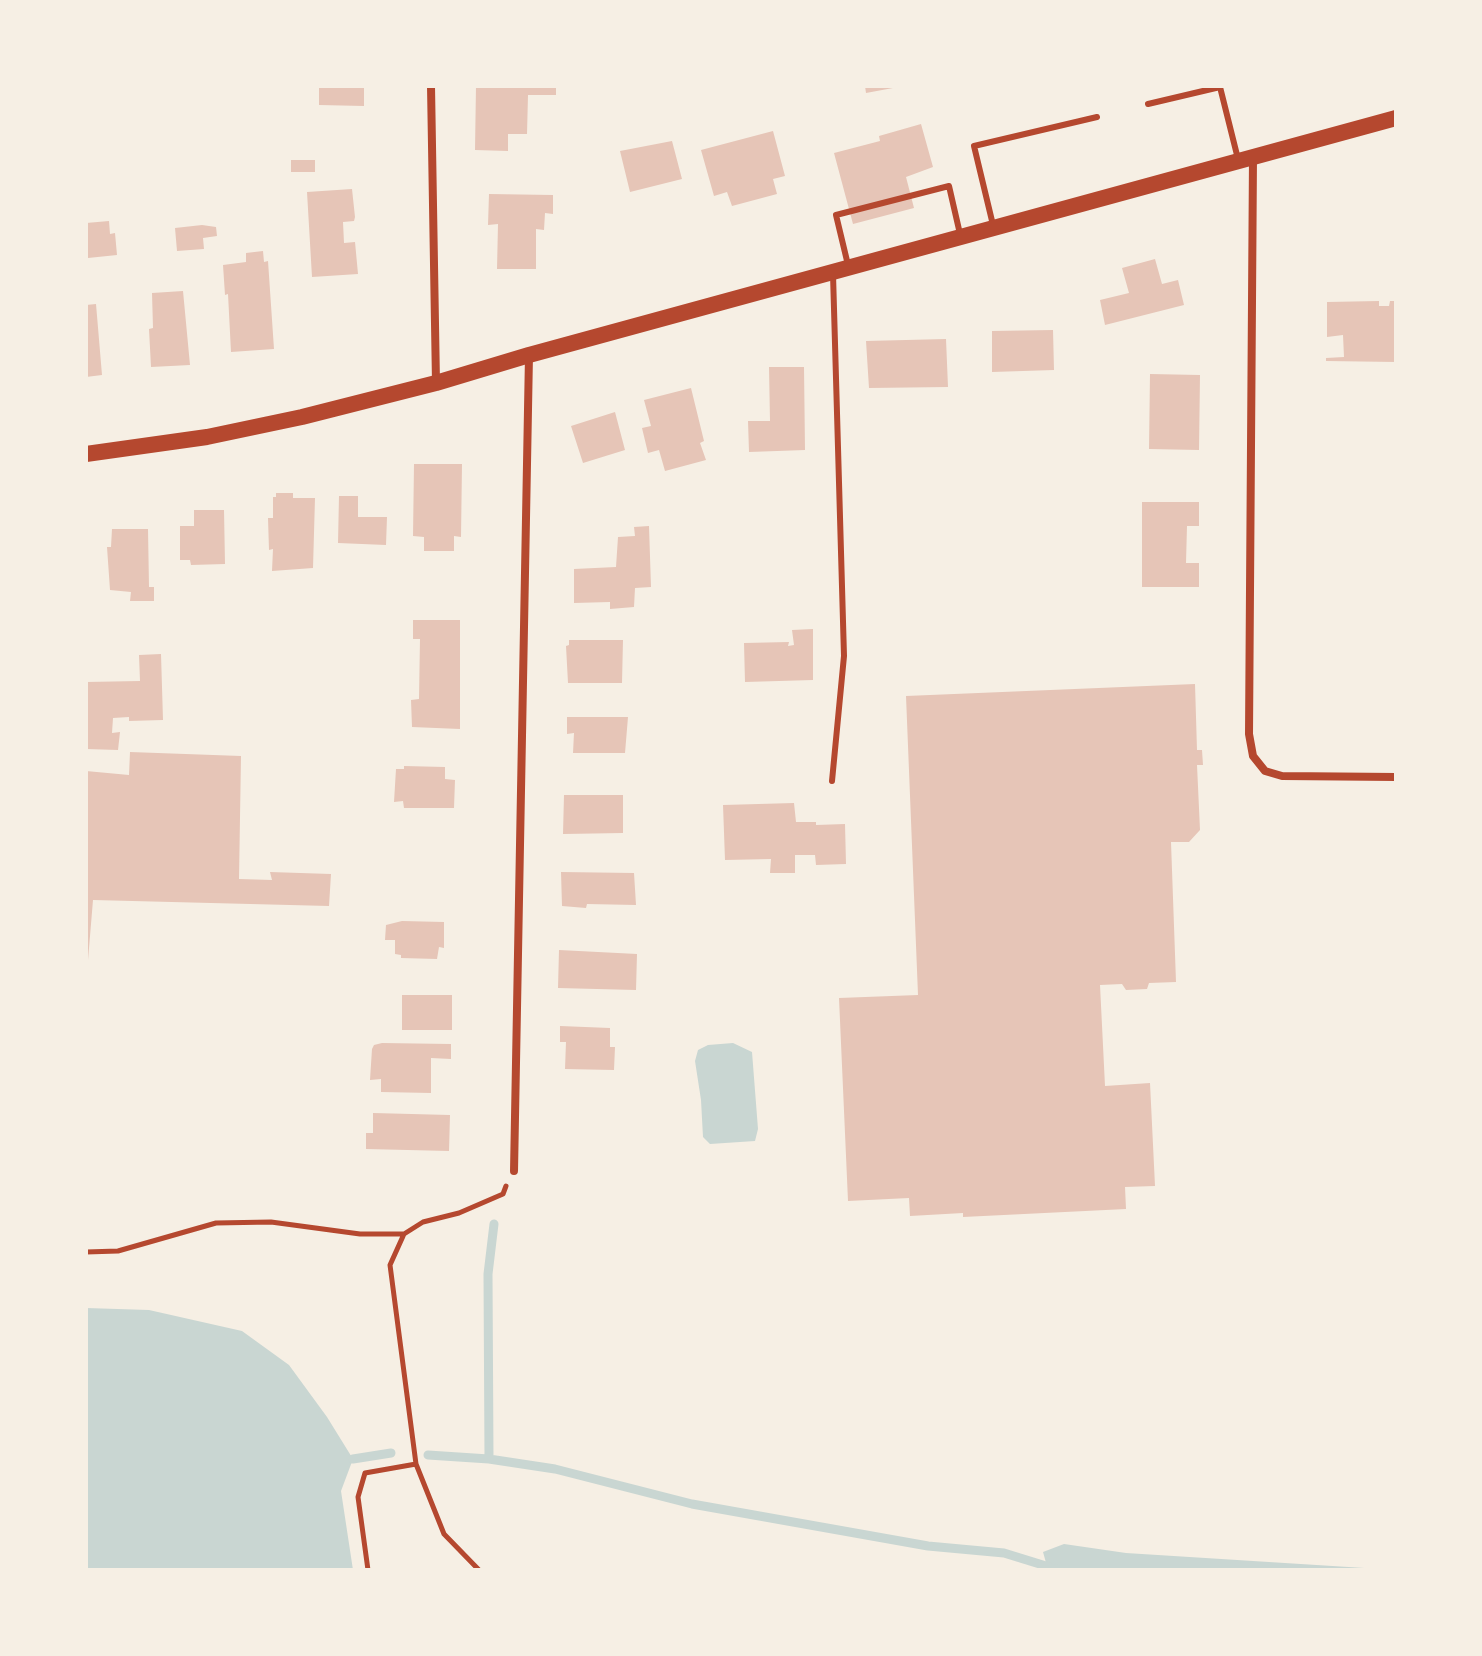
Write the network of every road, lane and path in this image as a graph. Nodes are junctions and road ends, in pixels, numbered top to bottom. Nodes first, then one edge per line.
1 (431, 86) edge
2 (1148, 104) dead end
3 (1097, 117) dead end
4 (1396, 118) edge
5 (1246, 159) junction
6 (994, 228) junction
7 (961, 237) junction
8 (841, 270) junction
9 (529, 355) junction
10 (436, 383) junction
11 (86, 454) edge
12 (1396, 777) edge
13 (832, 781) dead end
14 (514, 1171) joint
15 (404, 1234) junction
16 (86, 1252) edge
17 (416, 1464) junction
18 (368, 1570) edge
19 (479, 1570) edge

1 - 10 street
2 - 5 lane
3 - 6 lane
4 - 5 main road
5 - 6 main road
5 - 12 street
6 - 7 main road
7 - 8 main road
7 - 8 lane
8 - 9 main road
8 - 13 lane
9 - 10 main road
9 - 14 street
10 - 11 main road
14 - 15 path
15 - 16 path
15 - 17 path
17 - 18 path
17 - 19 path

